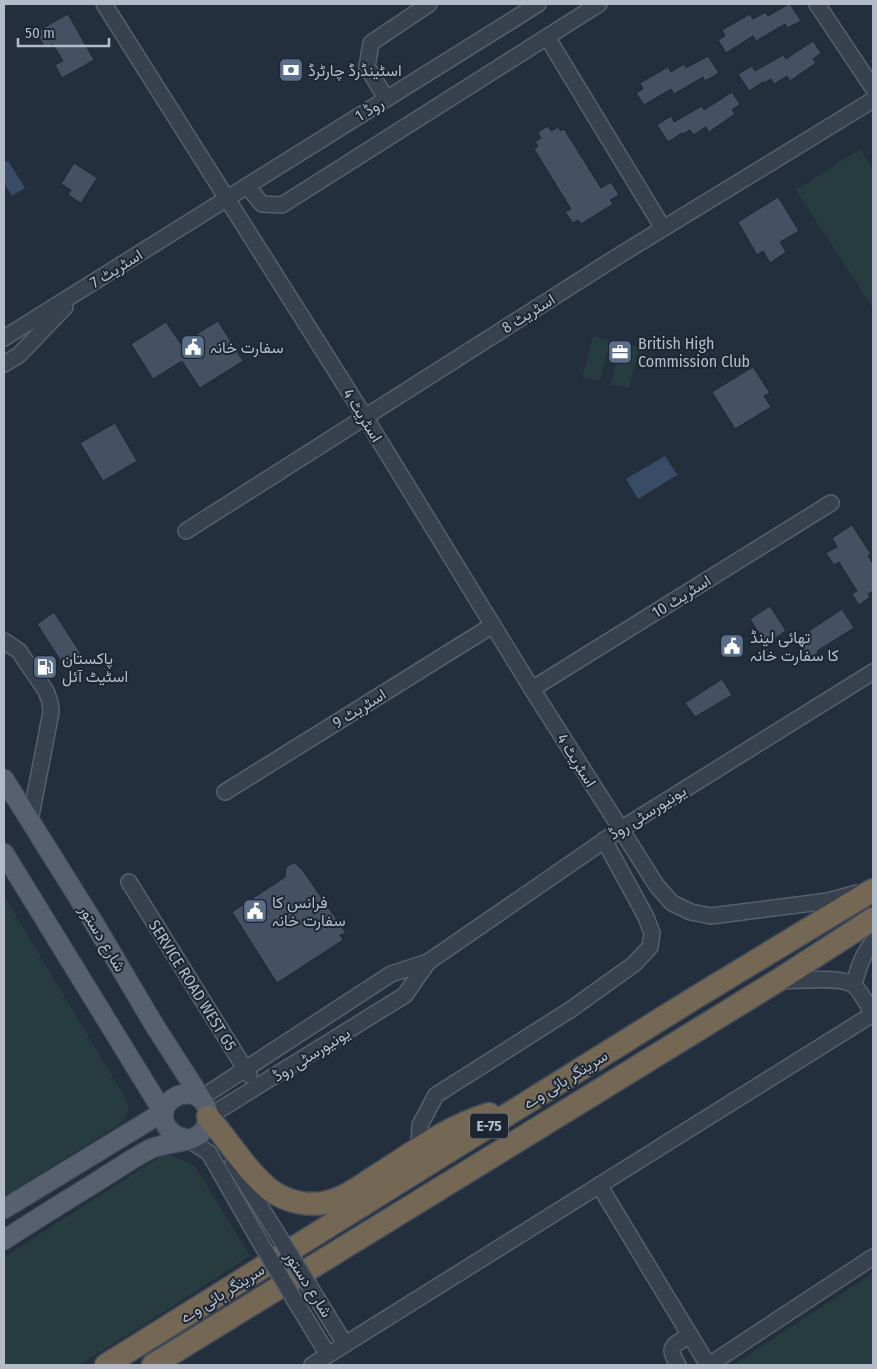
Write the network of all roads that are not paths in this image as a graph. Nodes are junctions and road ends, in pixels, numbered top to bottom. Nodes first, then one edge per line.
1 (104, 4) edge
2 (429, 4) edge
3 (538, 4) edge
4 (599, 4) edge
5 (817, 4) edge
6 (547, 36) junction
7 (873, 88) edge
8 (386, 98) junction
9 (873, 100) edge
10 (247, 186) junction
11 (227, 198) junction
12 (663, 228) junction
13 (79, 292) junction
14 (4, 338) edge
15 (4, 364) edge
16 (365, 417) junction
17 (830, 503) dead end
18 (186, 531) dead end
19 (493, 625) junction
20 (4, 641) edge
21 (873, 672) edge
22 (532, 689) junction
23 (4, 779) edge
24 (226, 792) dead end
25 (30, 822) junction
26 (621, 828) junction
27 (604, 840) junction
28 (4, 853) edge
29 (129, 882) dead end
30 (873, 889) edge
31 (873, 919) edge
32 (873, 942) edge
33 (428, 962) junction
34 (777, 981) junction
35 (854, 985) junction
36 (873, 1013) edge
37 (245, 1068) junction
38 (257, 1087) junction
39 (524, 1104) junction
40 (163, 1112) junction
41 (205, 1113) junction
42 (188, 1139) junction
43 (107, 1146) junction
44 (419, 1149) junction
45 (121, 1167) junction
46 (599, 1185) junction
47 (4, 1210) edge
48 (4, 1240) edge
49 (873, 1257) edge
50 (690, 1336) junction
51 (345, 1344) junction
52 (328, 1355) junction
53 (106, 1365) edge
54 (153, 1365) edge
55 (312, 1365) edge
56 (678, 1365) edge
57 (708, 1365) edge

1 - 11 street, اسٹریٹ 4
2 - 8 street
3 - 8 street, روڈ 1
4 - 6 street
5 - 7 street
6 - 10 street
6 - 12 street
8 - 10 street, روڈ 1
9 - 12 street, اسٹریٹ 8
10 - 11 street, روڈ 1
11 - 13 street, اسٹریٹ 7
11 - 16 street, اسٹریٹ 4
12 - 16 street, اسٹریٹ 8
13 - 14 street, اسٹریٹ 7
13 - 15 street
16 - 18 street, اسٹریٹ 8
16 - 19 street, اسٹریٹ 4
17 - 22 street, اسٹریٹ 10
19 - 22 street, اسٹریٹ 4
19 - 24 street, اسٹریٹ 9
20 - 25 street
21 - 26 street, یونیورسٹی روڈ
22 - 26 street, اسٹریٹ 4
23 - 25 main road, شارع دستور
25 - 41 main road, شارع دستور
26 - 27 street, یونیورسٹی روڈ
26 - 30 street, اسٹریٹ 4
27 - 33 street, یونیورسٹی روڈ
27 - 44 street
28 - 40 main road
29 - 37 street, SERVICE ROAD WEST G5
30 - 39 highway, سرینگر ہائی وے / E-75
31 - 34 highway, سرینگر ہائی وے / E-75
32 - 35 street
33 - 37 street, یونیورسٹی روڈ
33 - 38 street, یونیورسٹی روڈ
34 - 35 street
34 - 54 highway, سرینگر ہائی وے / E-75
35 - 36 street
36 - 46 street
37 - 38 street, SERVICE ROAD WEST G5
37 - 41 street, یونیورسٹی روڈ
38 - 41 street, یونیورسٹی روڈ
39 - 44 highway
39 - 53 highway, سرینگر ہائی وے / E-75
40 - 41 main road
40 - 42 main road
40 - 43 main road
41 - 42 main road
41 - 44 highway
41 - 51 street, شارع دستور, bridge
42 - 45 main road
42 - 52 street, شارع دستور, bridge
43 - 45 main road
43 - 47 main road
45 - 48 main road
46 - 50 street
46 - 51 street
49 - 57 street
50 - 56 street
50 - 57 street
51 - 52 street
52 - 55 street

